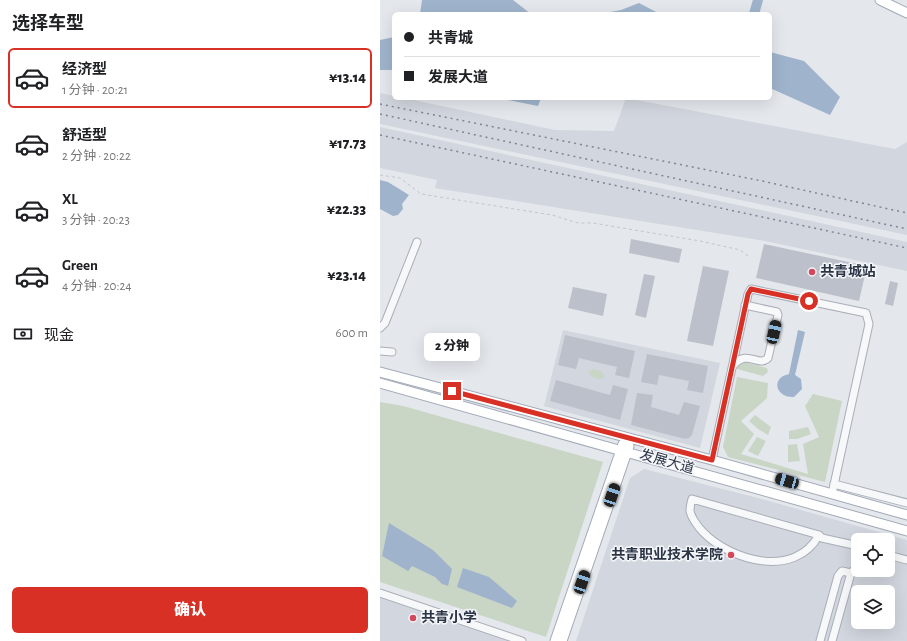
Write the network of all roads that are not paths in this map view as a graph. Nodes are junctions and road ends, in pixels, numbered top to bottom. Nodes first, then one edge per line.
1 (880, 0) edge
2 (907, 13) edge
3 (417, 242) dead end
4 (745, 305) junction
5 (380, 328) edge
6 (380, 351) edge
7 (392, 352) dead end
8 (732, 367) junction
9 (380, 372) edge
10 (380, 383) edge
11 (628, 438) junction
12 (624, 450) junction
13 (712, 460) junction
14 (834, 484) junction
15 (832, 494) junction
16 (907, 503) edge
17 (907, 515) edge
18 (907, 531) edge
19 (819, 535) junction
20 (851, 544) edge
21 (895, 557) edge
22 (907, 560) edge
23 (851, 573) joint
24 (380, 593) edge
25 (522, 641) edge
26 (555, 641) edge
27 (562, 641) edge
28 (820, 641) edge
29 (832, 641) edge

1 - 2 main road
3 - 5 street
4 - 8 street
4 - 8 street
4 - 14 street
6 - 7 street
8 - 13 street
9 - 11 main road, 发展大道
10 - 12 main road, 发展大道
11 - 12 main road
11 - 13 main road, 发展大道
12 - 18 main road, 发展大道
12 - 26 main road
12 - 27 main road
13 - 15 main road, 发展大道
14 - 15 street
14 - 16 street
15 - 17 main road, 发展大道
19 - 19 street
19 - 20 street
21 - 22 street
23 - 28 street
23 - 29 street
24 - 25 street

